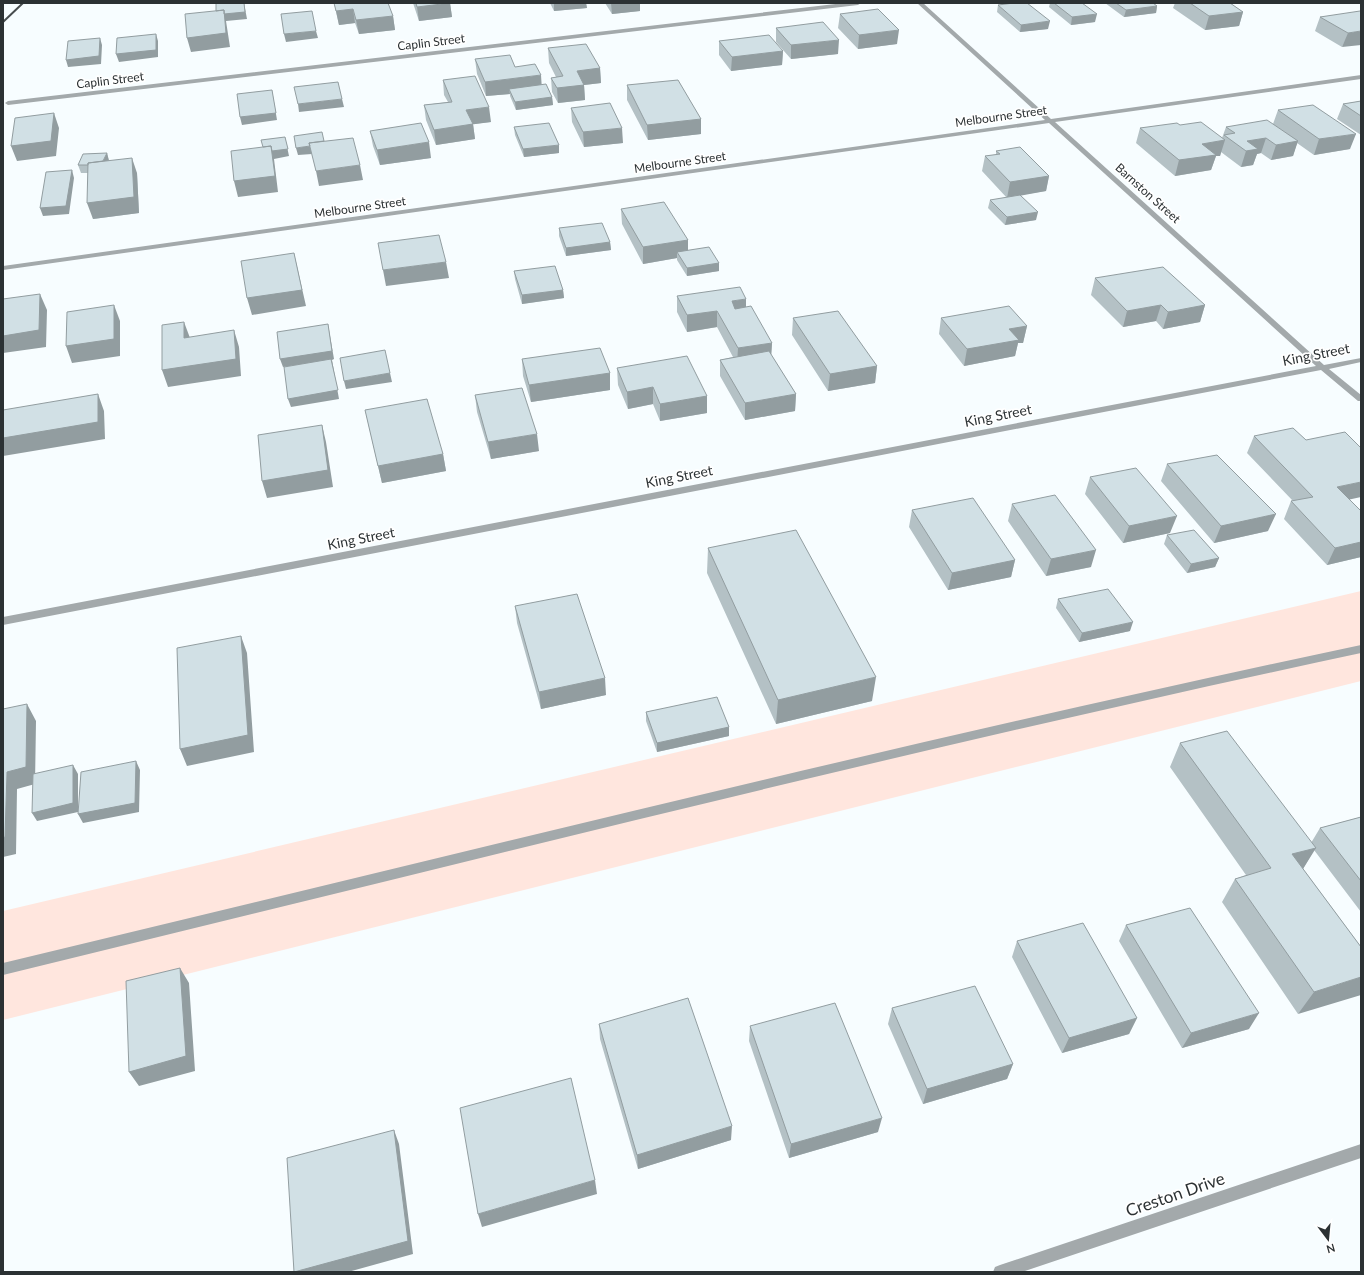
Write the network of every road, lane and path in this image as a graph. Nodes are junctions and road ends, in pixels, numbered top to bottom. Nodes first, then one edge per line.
1 (858, 3) edge
2 (920, 3) edge
3 (1361, 77) edge
4 (8, 103) dead end
5 (1051, 120) junction
6 (3, 268) edge
7 (1361, 360) edge
8 (1322, 367) junction
9 (1361, 399) edge
10 (3, 621) edge
11 (1361, 650) edge
12 (3, 968) edge
13 (1361, 1151) edge
14 (1000, 1272) edge

1 - 4 street, Caplin Street
2 - 5 street, Barnston Street
3 - 5 street, Melbourne Street
5 - 6 street, Melbourne Street
5 - 8 street, Barnston Street
7 - 8 street, King Street
8 - 9 street, Barnston Street
8 - 10 street, King Street
11 - 12 street
13 - 14 street, Creston Drive

